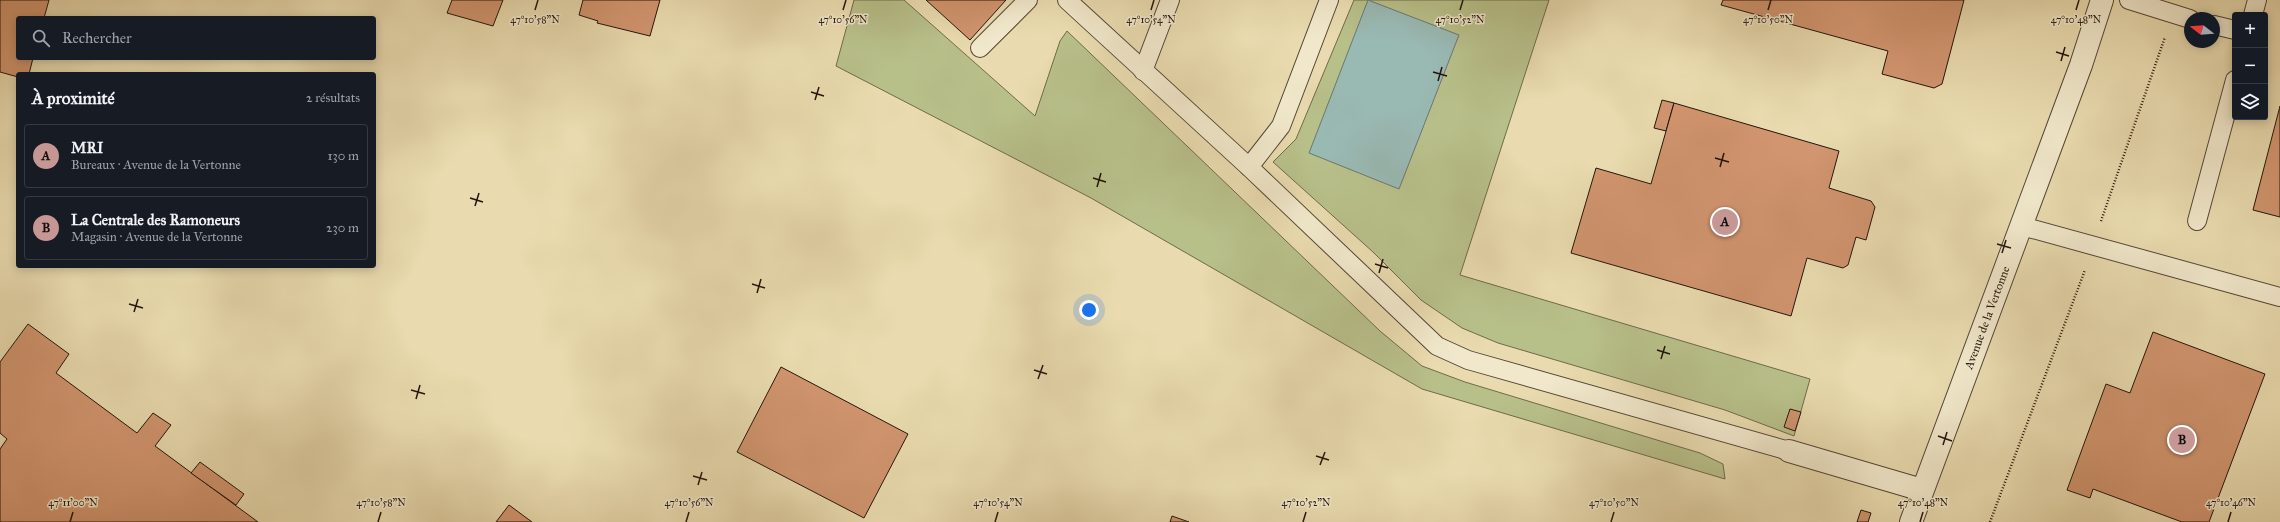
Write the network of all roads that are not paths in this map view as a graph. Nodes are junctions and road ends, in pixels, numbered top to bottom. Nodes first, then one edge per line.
1 (1028, 0) edge
2 (1067, 0) edge
3 (1170, 0) edge
4 (1329, 0) edge
5 (2102, 0) edge
6 (2128, 0) edge
7 (2257, 0) edge
8 (2254, 12) edge
9 (2184, 16) edge
10 (2220, 26) edge
11 (2232, 29) edge
12 (980, 48) dead end
13 (1143, 71) junction
14 (2234, 84) edge
15 (1249, 167) junction
16 (2197, 220) dead end
17 (2022, 226) junction
18 (2280, 297) edge
19 (1789, 451) joint
20 (1922, 490) junction
21 (1911, 522) edge

1 - 12 lane
2 - 13 lane
3 - 13 lane
4 - 15 lane
5 - 17 street, Avenue de la Vertonne
6 - 9 lane
7 - 8 lane
10 - 11 lane
13 - 15 lane
14 - 16 lane
15 - 19 lane
17 - 18 lane
17 - 20 street, Avenue de la Vertonne
19 - 20 street
20 - 21 street, Avenue de la Vertonne

